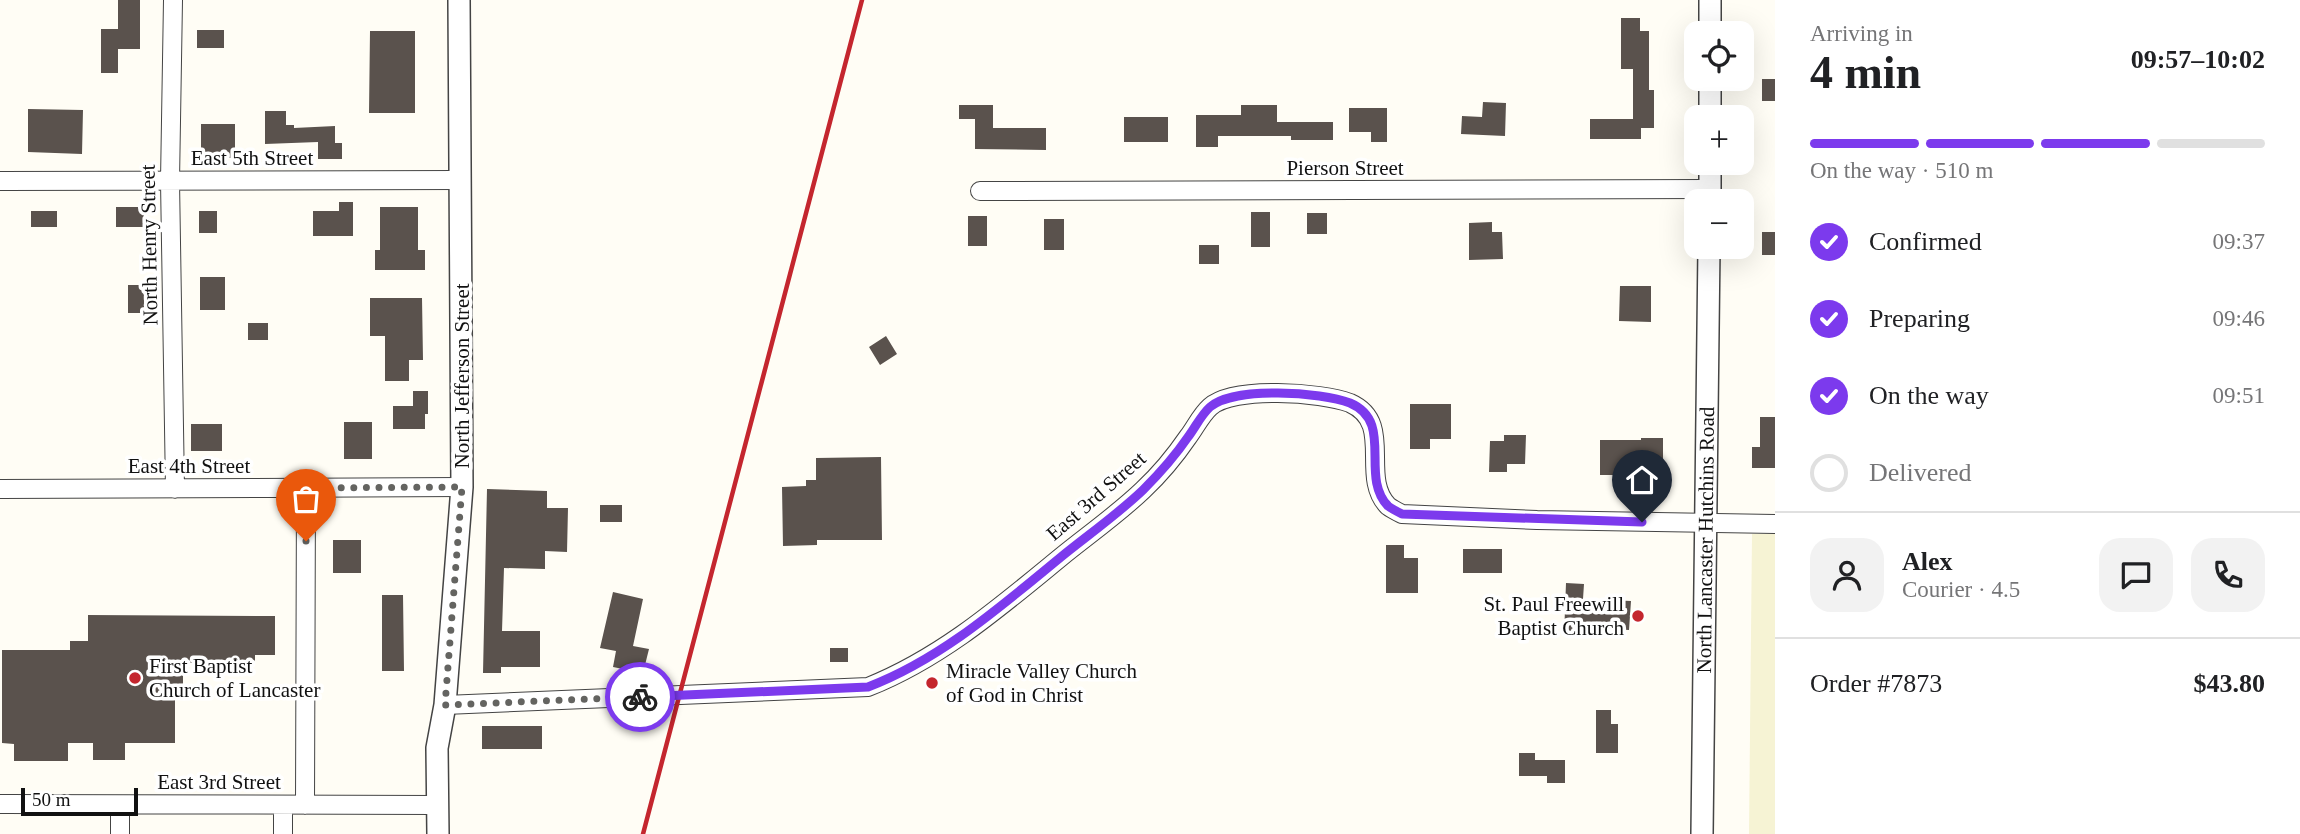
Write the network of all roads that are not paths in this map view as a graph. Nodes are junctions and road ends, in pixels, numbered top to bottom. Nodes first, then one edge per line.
1 (173, 0) edge
2 (459, 0) edge
3 (1710, 0) edge
4 (1710, 21) edge
5 (461, 180) junction
6 (0, 181) edge
7 (170, 181) junction
8 (980, 191) dead end
9 (1684, 195) edge
10 (1709, 259) edge
11 (462, 487) junction
12 (306, 488) junction
13 (0, 489) edge
14 (175, 489) junction
15 (1704, 524) junction
16 (1775, 524) edge
17 (445, 705) junction
18 (0, 804) edge
19 (120, 805) junction
20 (283, 805) junction
21 (305, 805) junction
22 (437, 805) junction
23 (120, 834) edge
24 (283, 834) edge
25 (438, 834) edge
26 (1702, 834) edge

1 - 7 street, North Henry Street
2 - 5 street, North Jefferson Street
3 - 4 street
5 - 7 street, East 5th Street
5 - 11 street, North Jefferson Street
6 - 7 street, East 5th Street
7 - 14 street, North Henry Street
8 - 9 street, Pierson Street
10 - 15 street, North Lancaster Hutchins Road
11 - 12 street, East 4th Street
11 - 17 street, North Jefferson Street
12 - 14 street, East 4th Street
12 - 21 street
13 - 14 street, East 4th Street
15 - 16 street
15 - 17 street, East 3rd Street
15 - 26 street, North Lancaster Hutchins Road
17 - 22 street, North Jefferson Street
18 - 19 street, East 3rd Street
19 - 20 street, East 3rd Street
19 - 23 street
20 - 21 street, East 3rd Street
20 - 24 street
21 - 22 street, East 3rd Street
22 - 25 street, North Jefferson Street

